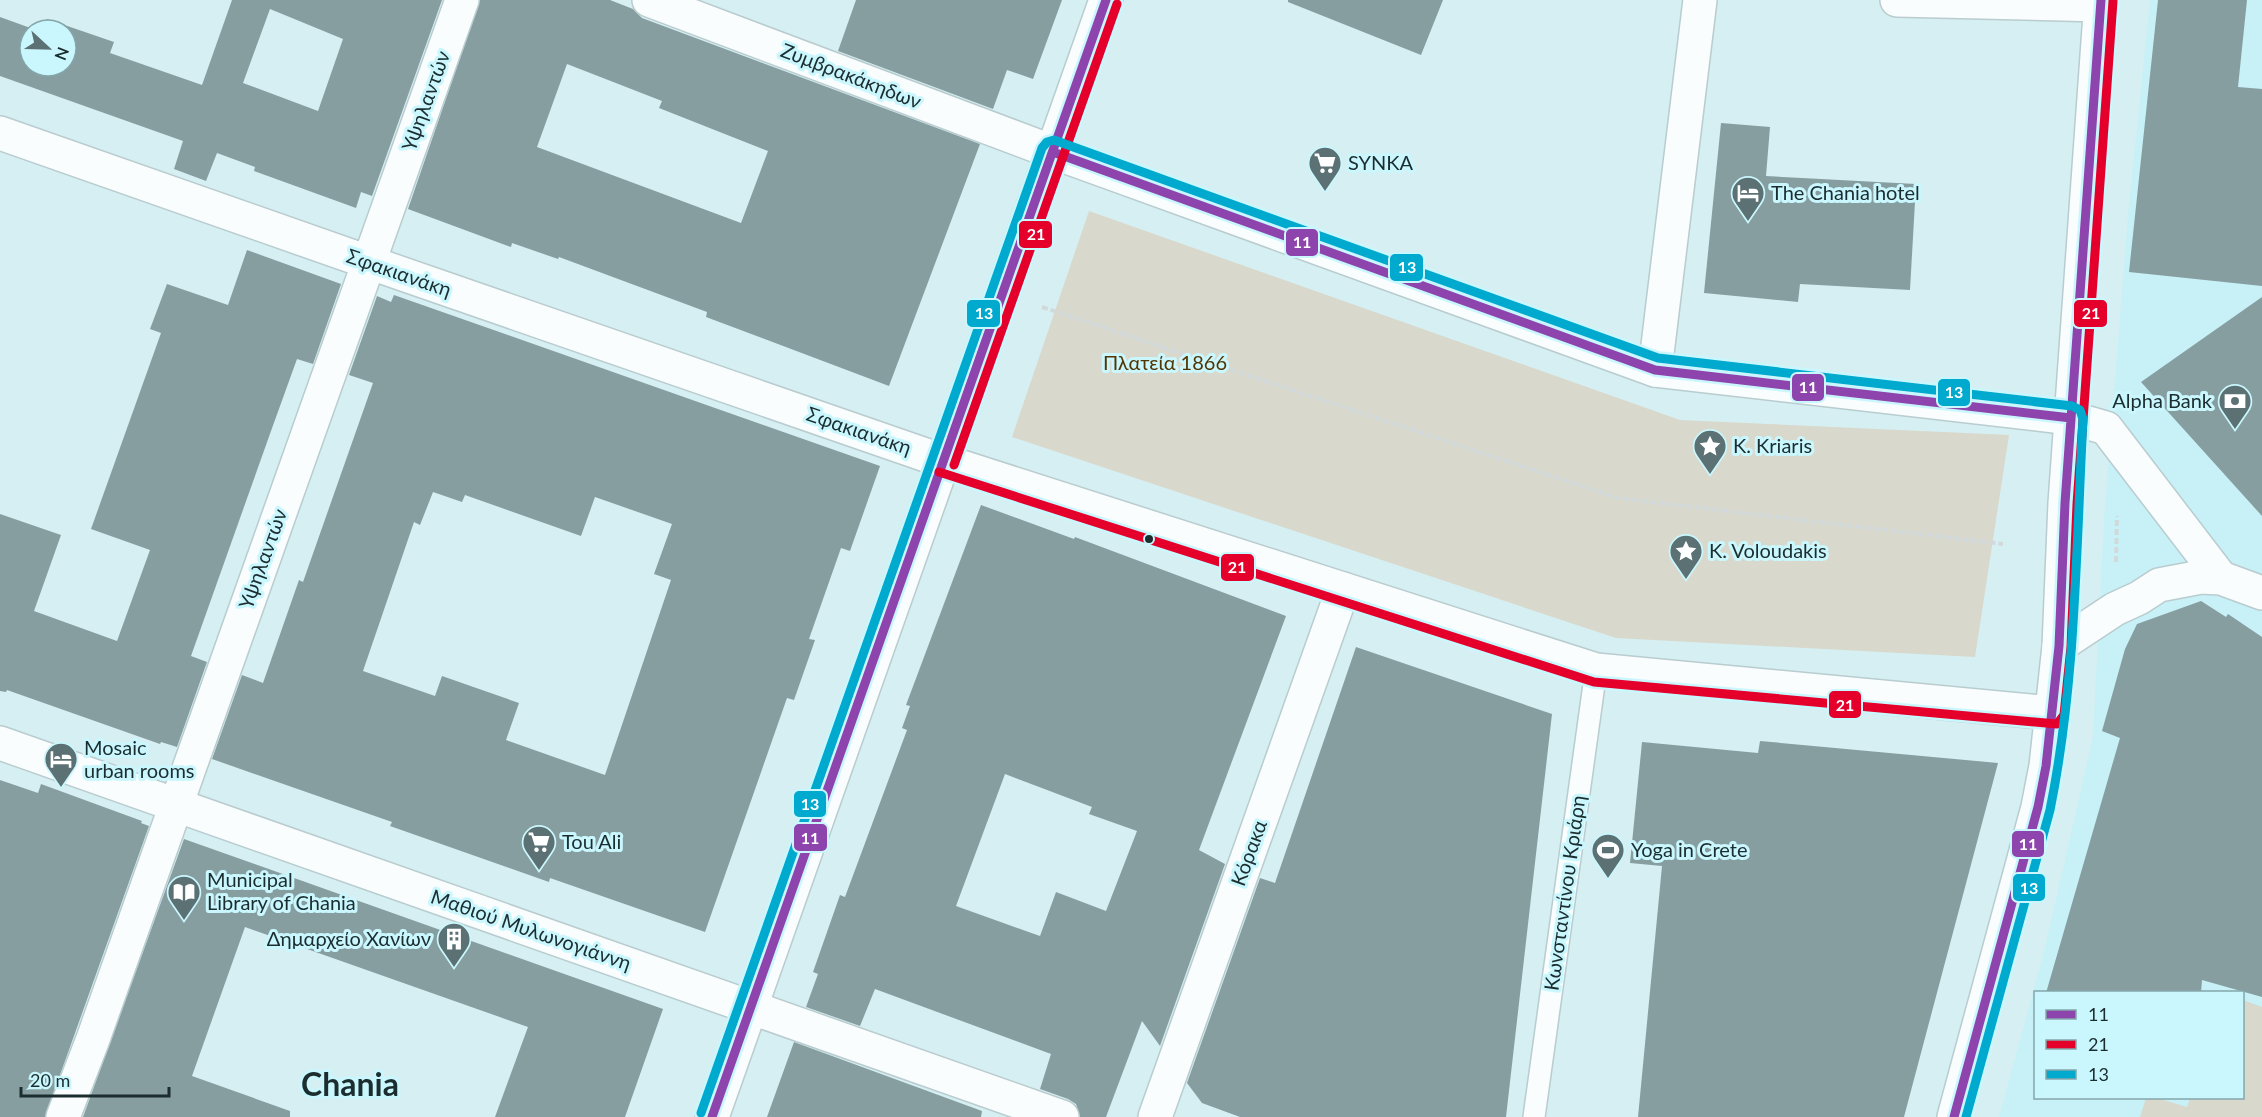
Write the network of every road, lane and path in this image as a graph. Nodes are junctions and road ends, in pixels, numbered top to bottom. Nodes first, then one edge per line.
1 (462, 0) edge
2 (650, 0) edge
3 (1106, 0) edge
4 (1700, 0) edge
5 (1897, 0) edge
6 (2101, 3) edge
7 (0, 133) edge
8 (1053, 152) junction
9 (368, 262) junction
10 (1003, 294) junction
11 (1655, 370) junction
12 (2071, 418) junction
13 (944, 461) junction
14 (2117, 515) dead end
15 (2003, 544) dead end
16 (2221, 578) junction
17 (1343, 589) junction
18 (2262, 592) edge
19 (2115, 609) junction
20 (2059, 646) junction
21 (1596, 670) junction
22 (2052, 713) junction
23 (0, 743) edge
24 (176, 805) junction
25 (751, 1008) junction
26 (63, 1117) edge
27 (712, 1117) edge
28 (1062, 1117) edge
29 (1155, 1117) edge
30 (1534, 1117) edge
31 (1954, 1117) edge

1 - 9 street, Υψηλαντών
2 - 8 street, Ζυμβρακάκηδων
3 - 8 street
4 - 11 street
5 - 6 street
6 - 12 street
7 - 9 street, Σφακιανάκη
8 - 10 street
8 - 11 street, Ζυμβρακάκηδων
9 - 13 street, Σφακιανάκη
9 - 24 street, Υψηλαντών
10 - 13 street
10 - 15 path
11 - 12 street, Ζυμβρακάκηδων
12 - 16 street, Ζυμβρακάκηδων
12 - 20 street
13 - 17 street, Σφακιανάκη
13 - 25 street
14 - 19 path
16 - 18 street
16 - 19 street
17 - 21 street, Σφακιανάκη
17 - 29 street, Κόρακα
19 - 20 street
20 - 22 street
21 - 22 street, Σφακιανάκη
21 - 30 lane, Κωνσταντίνου Κριάρη
22 - 31 street
23 - 24 street, Μαθιού Μυλωνογιάννη
24 - 25 street, Μαθιού Μυλωνογιάννη
24 - 26 street, Υψηλαντών
25 - 27 street
25 - 28 street, Μαθιού Μυλωνογιάννη

